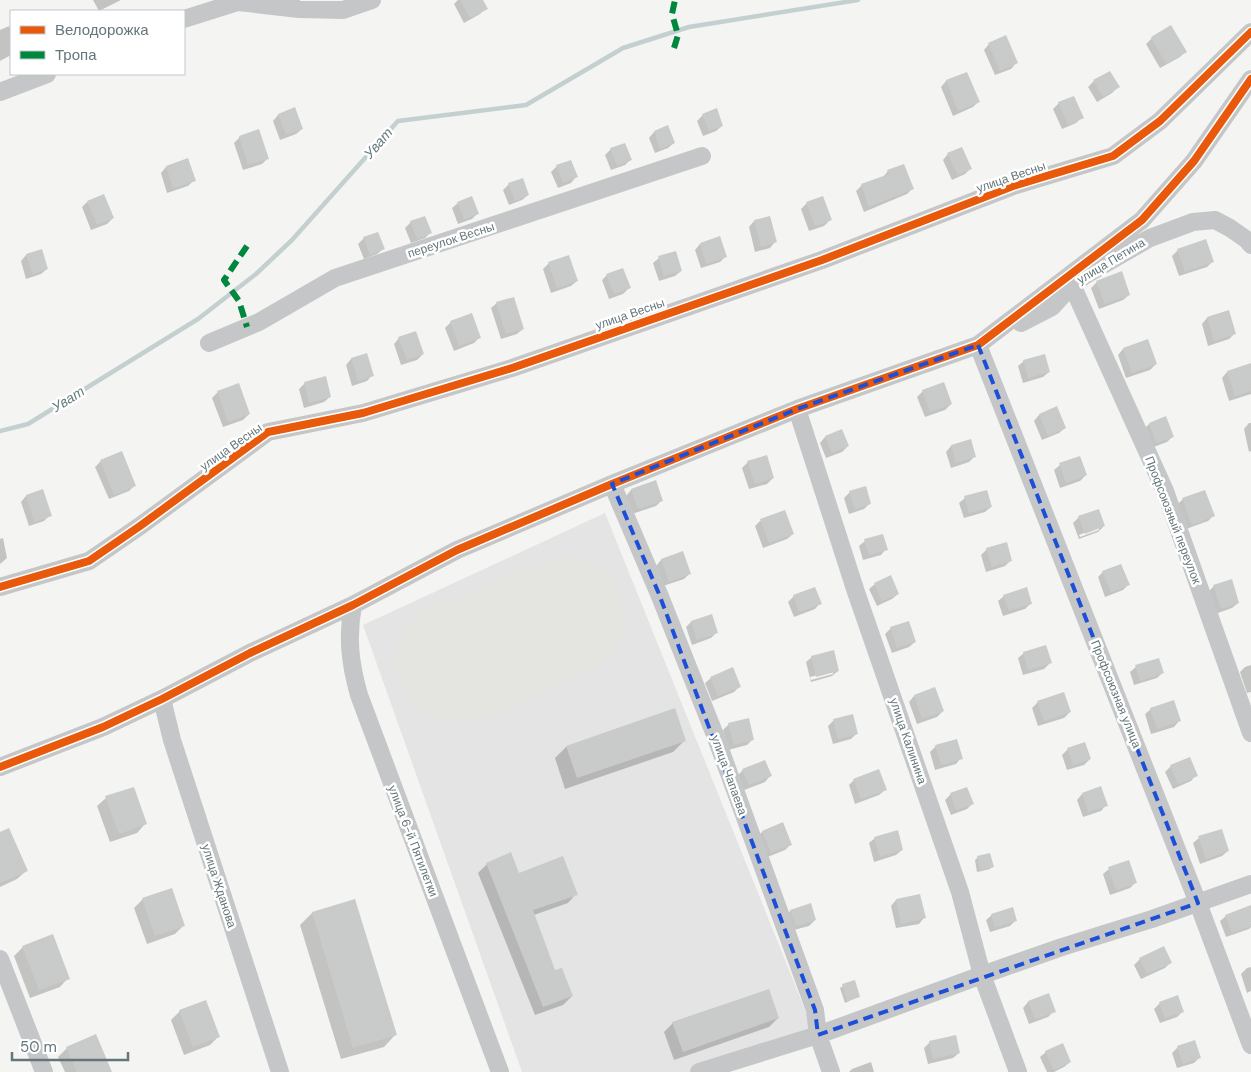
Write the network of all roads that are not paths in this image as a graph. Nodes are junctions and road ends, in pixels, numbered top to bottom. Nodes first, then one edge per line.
1 (372, 0) edge
2 (185, 19) edge
3 (1251, 32) edge
4 (44, 75) edge
5 (1251, 79) edge
6 (0, 92) edge
7 (702, 156) dead end
8 (1251, 245) edge
9 (1072, 285) junction
10 (209, 343) dead end
11 (978, 345) junction
12 (797, 409) junction
13 (612, 484) junction
14 (0, 587) edge
15 (353, 605) junction
16 (162, 700) junction
17 (1251, 733) edge
18 (0, 767) edge
19 (1251, 884) edge
20 (1198, 903) junction
21 (0, 959) edge
22 (982, 975) junction
23 (818, 1035) junction
24 (1251, 1045) edge
25 (44, 1072) edge
26 (280, 1072) edge
27 (500, 1072) edge
28 (699, 1072) edge
29 (831, 1072) edge
30 (1018, 1072) edge

1 - 2 street
3 - 14 street, улица Весны
4 - 6 street
5 - 11 street
7 - 10 street, переулок Весны
8 - 9 street, улица Петина
9 - 11 street, улица Петина
9 - 17 street, Профсоюзный переулок
11 - 12 street
11 - 20 street, Профсоюзная улица
12 - 13 street
12 - 22 street, улица Калинина
13 - 15 street
13 - 23 street, улица Чапаева
15 - 16 street
15 - 27 street, улица 6-й Пятилетки
16 - 18 street
16 - 26 street, улица Жданова
19 - 20 street
20 - 22 street
20 - 24 street, Профсоюзная улица
21 - 25 street
22 - 23 street
22 - 30 street, улица Калинина
23 - 28 street
23 - 29 street, улица Чапаева

